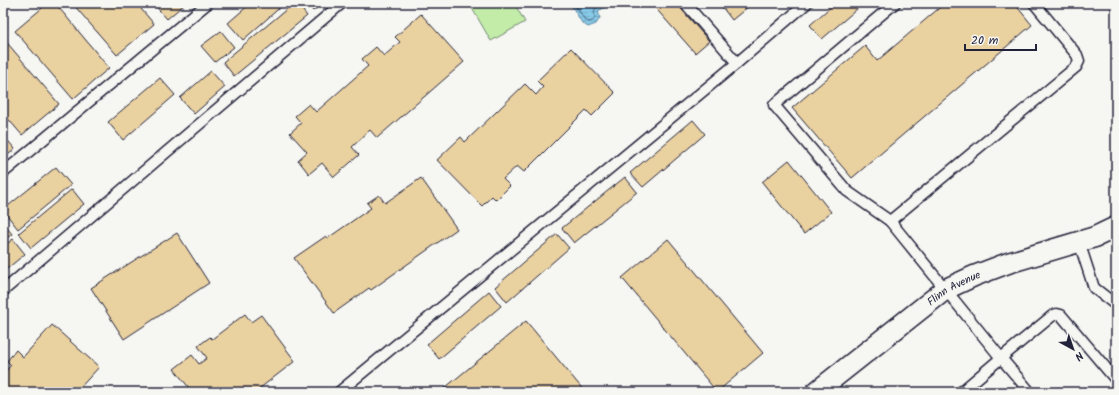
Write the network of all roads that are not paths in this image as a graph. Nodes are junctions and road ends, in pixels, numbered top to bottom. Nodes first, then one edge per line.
1 (208, 3) edge
2 (342, 3) edge
3 (685, 3) edge
4 (807, 3) edge
5 (895, 3) edge
6 (1034, 3) edge
7 (737, 63) junction
8 (3, 173) edge
9 (890, 221) junction
10 (1116, 228) edge
11 (1079, 242) junction
12 (946, 289) junction
13 (3, 291) edge
14 (1116, 305) edge
15 (1001, 358) junction
16 (1116, 380) edge
17 (339, 392) edge
18 (817, 392) edge
19 (961, 392) edge
20 (1030, 392) edge

1 - 8 lane
2 - 13 lane
3 - 7 lane
4 - 7 lane
5 - 9 lane
6 - 9 lane
7 - 17 lane
9 - 12 lane
10 - 11 street, Flinn Avenue
11 - 12 street, Flinn Avenue
11 - 14 lane
12 - 15 lane
12 - 18 street, Flinn Avenue
15 - 16 lane
15 - 19 lane
15 - 20 lane

